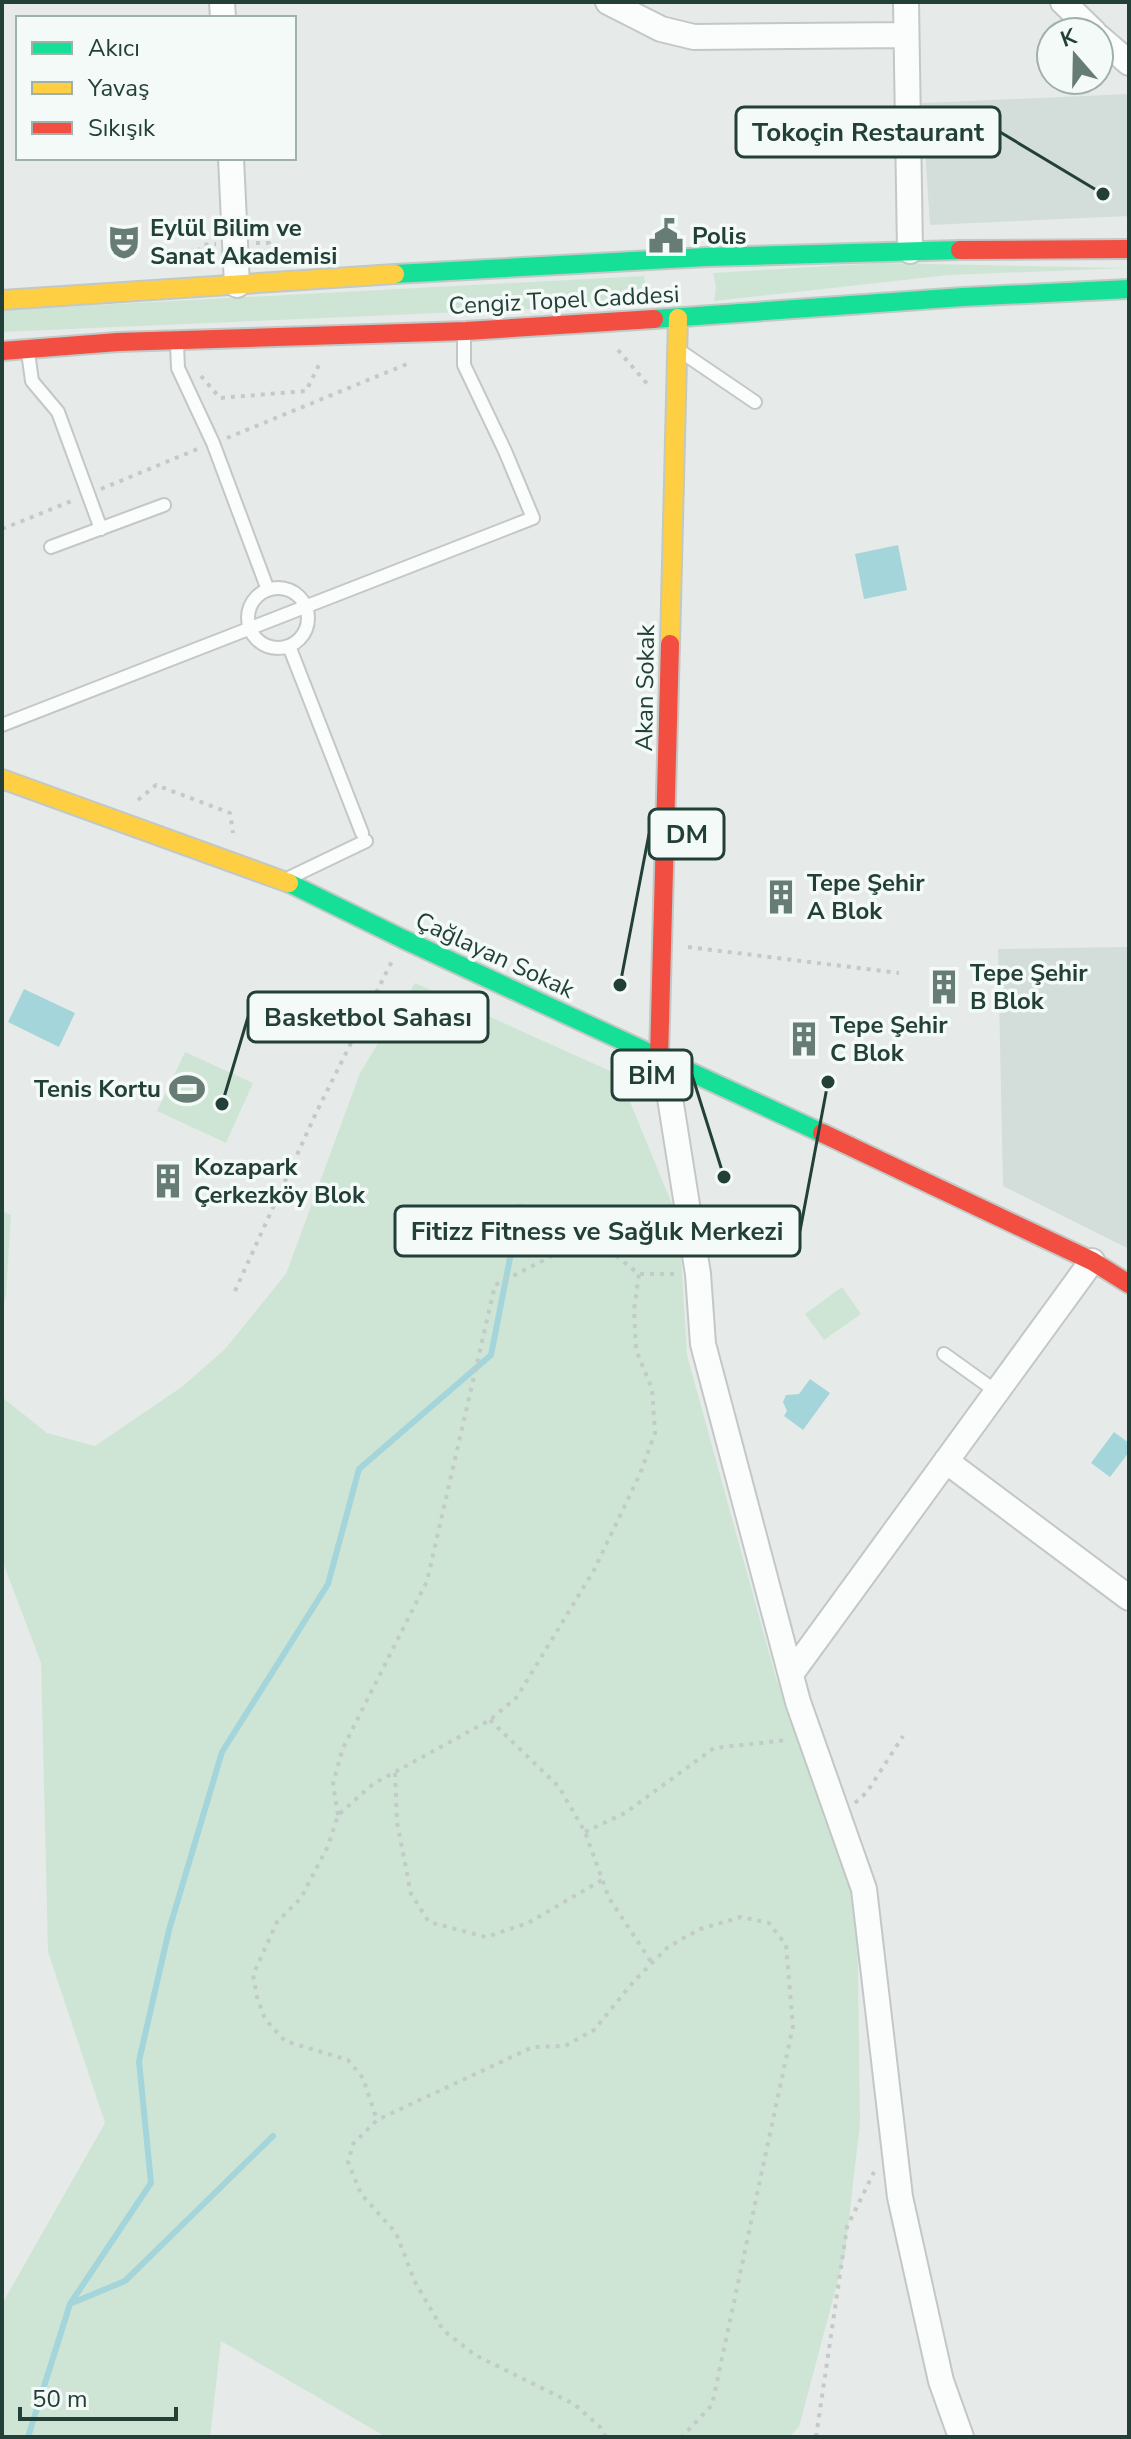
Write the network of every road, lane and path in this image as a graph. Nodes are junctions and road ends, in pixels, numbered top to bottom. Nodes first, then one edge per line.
1 (608, 2) edge
2 (906, 2) edge
3 (1063, 2) edge
4 (1077, 16) edge
5 (906, 35) junction
6 (231, 160) edge
7 (1129, 249) edge
8 (910, 251) junction
9 (690, 258) junction
10 (698, 278) dead end
11 (237, 285) junction
12 (1129, 289) edge
13 (2, 300) edge
14 (679, 312) junction
15 (464, 331) junction
16 (177, 341) junction
17 (614, 346) dead end
18 (27, 348) junction
19 (678, 349) junction
20 (2, 351) edge
21 (650, 387) dead end
22 (755, 402) dead end
23 (164, 505) dead end
24 (101, 529) junction
25 (51, 547) dead end
26 (268, 590) junction
27 (306, 608) junction
28 (251, 630) junction
29 (289, 646) junction
30 (2, 725) edge
31 (3, 782) edge
32 (135, 802) dead end
33 (235, 844) dead end
34 (284, 880) junction
35 (403, 939) junction
36 (682, 947) dead end
37 (899, 973) dead end
38 (659, 1058) junction
39 (1092, 1261) junction
40 (639, 1274) junction
41 (698, 1274) junction
42 (1129, 1284) edge
43 (235, 1291) dead end
44 (944, 1354) dead end
45 (997, 1392) junction
46 (946, 1461) junction
47 (1129, 1598) edge
48 (791, 1674) junction
49 (490, 1720) junction
50 (903, 1736) dead end
51 (810, 1737) junction
52 (395, 1773) junction
53 (338, 1815) junction
54 (839, 1818) junction
55 (585, 1832) junction
56 (602, 1880) junction
57 (652, 1963) junction
58 (377, 2120) junction
59 (892, 2133) junction
60 (606, 2437) edge
61 (682, 2437) edge
62 (816, 2437) edge
63 (961, 2437) edge

1 - 5 street
2 - 5 street
3 - 4 street
5 - 8 street
6 - 11 street
7 - 8 main road
8 - 9 main road
9 - 10 main road
9 - 11 main road
11 - 13 main road
12 - 14 main road, Cengiz Topel Caddesi
14 - 15 main road, Cengiz Topel Caddesi
14 - 19 main road, Akan Sokak
15 - 16 main road, Cengiz Topel Caddesi
15 - 27 lane
16 - 18 main road, Cengiz Topel Caddesi
16 - 26 lane
17 - 21 path
18 - 20 main road, Cengiz Topel Caddesi
18 - 24 lane
19 - 22 lane
19 - 38 main road, Akan Sokak
23 - 24 lane
24 - 25 lane
26 - 27 lane
26 - 28 lane
27 - 28 lane
27 - 29 lane
28 - 29 lane
28 - 30 lane
29 - 34 lane
31 - 34 main road, Çağlayan Sokak
32 - 33 path
34 - 35 main road, Çağlayan Sokak
35 - 38 main road, Çağlayan Sokak
35 - 43 path
36 - 37 path
38 - 39 main road, Çağlayan Sokak
38 - 41 street
39 - 42 main road, Çağlayan Sokak
39 - 45 street
40 - 41 path
40 - 49 path
40 - 53 path
41 - 48 street
44 - 45 lane
45 - 46 street
46 - 47 street
46 - 48 street
48 - 51 street
49 - 52 path
49 - 55 path
50 - 54 path
51 - 54 street
51 - 55 path
52 - 53 path
52 - 56 path
53 - 58 path
54 - 59 street
55 - 56 path
56 - 57 path
57 - 58 path
57 - 61 path
58 - 60 path
59 - 62 path
59 - 63 street

